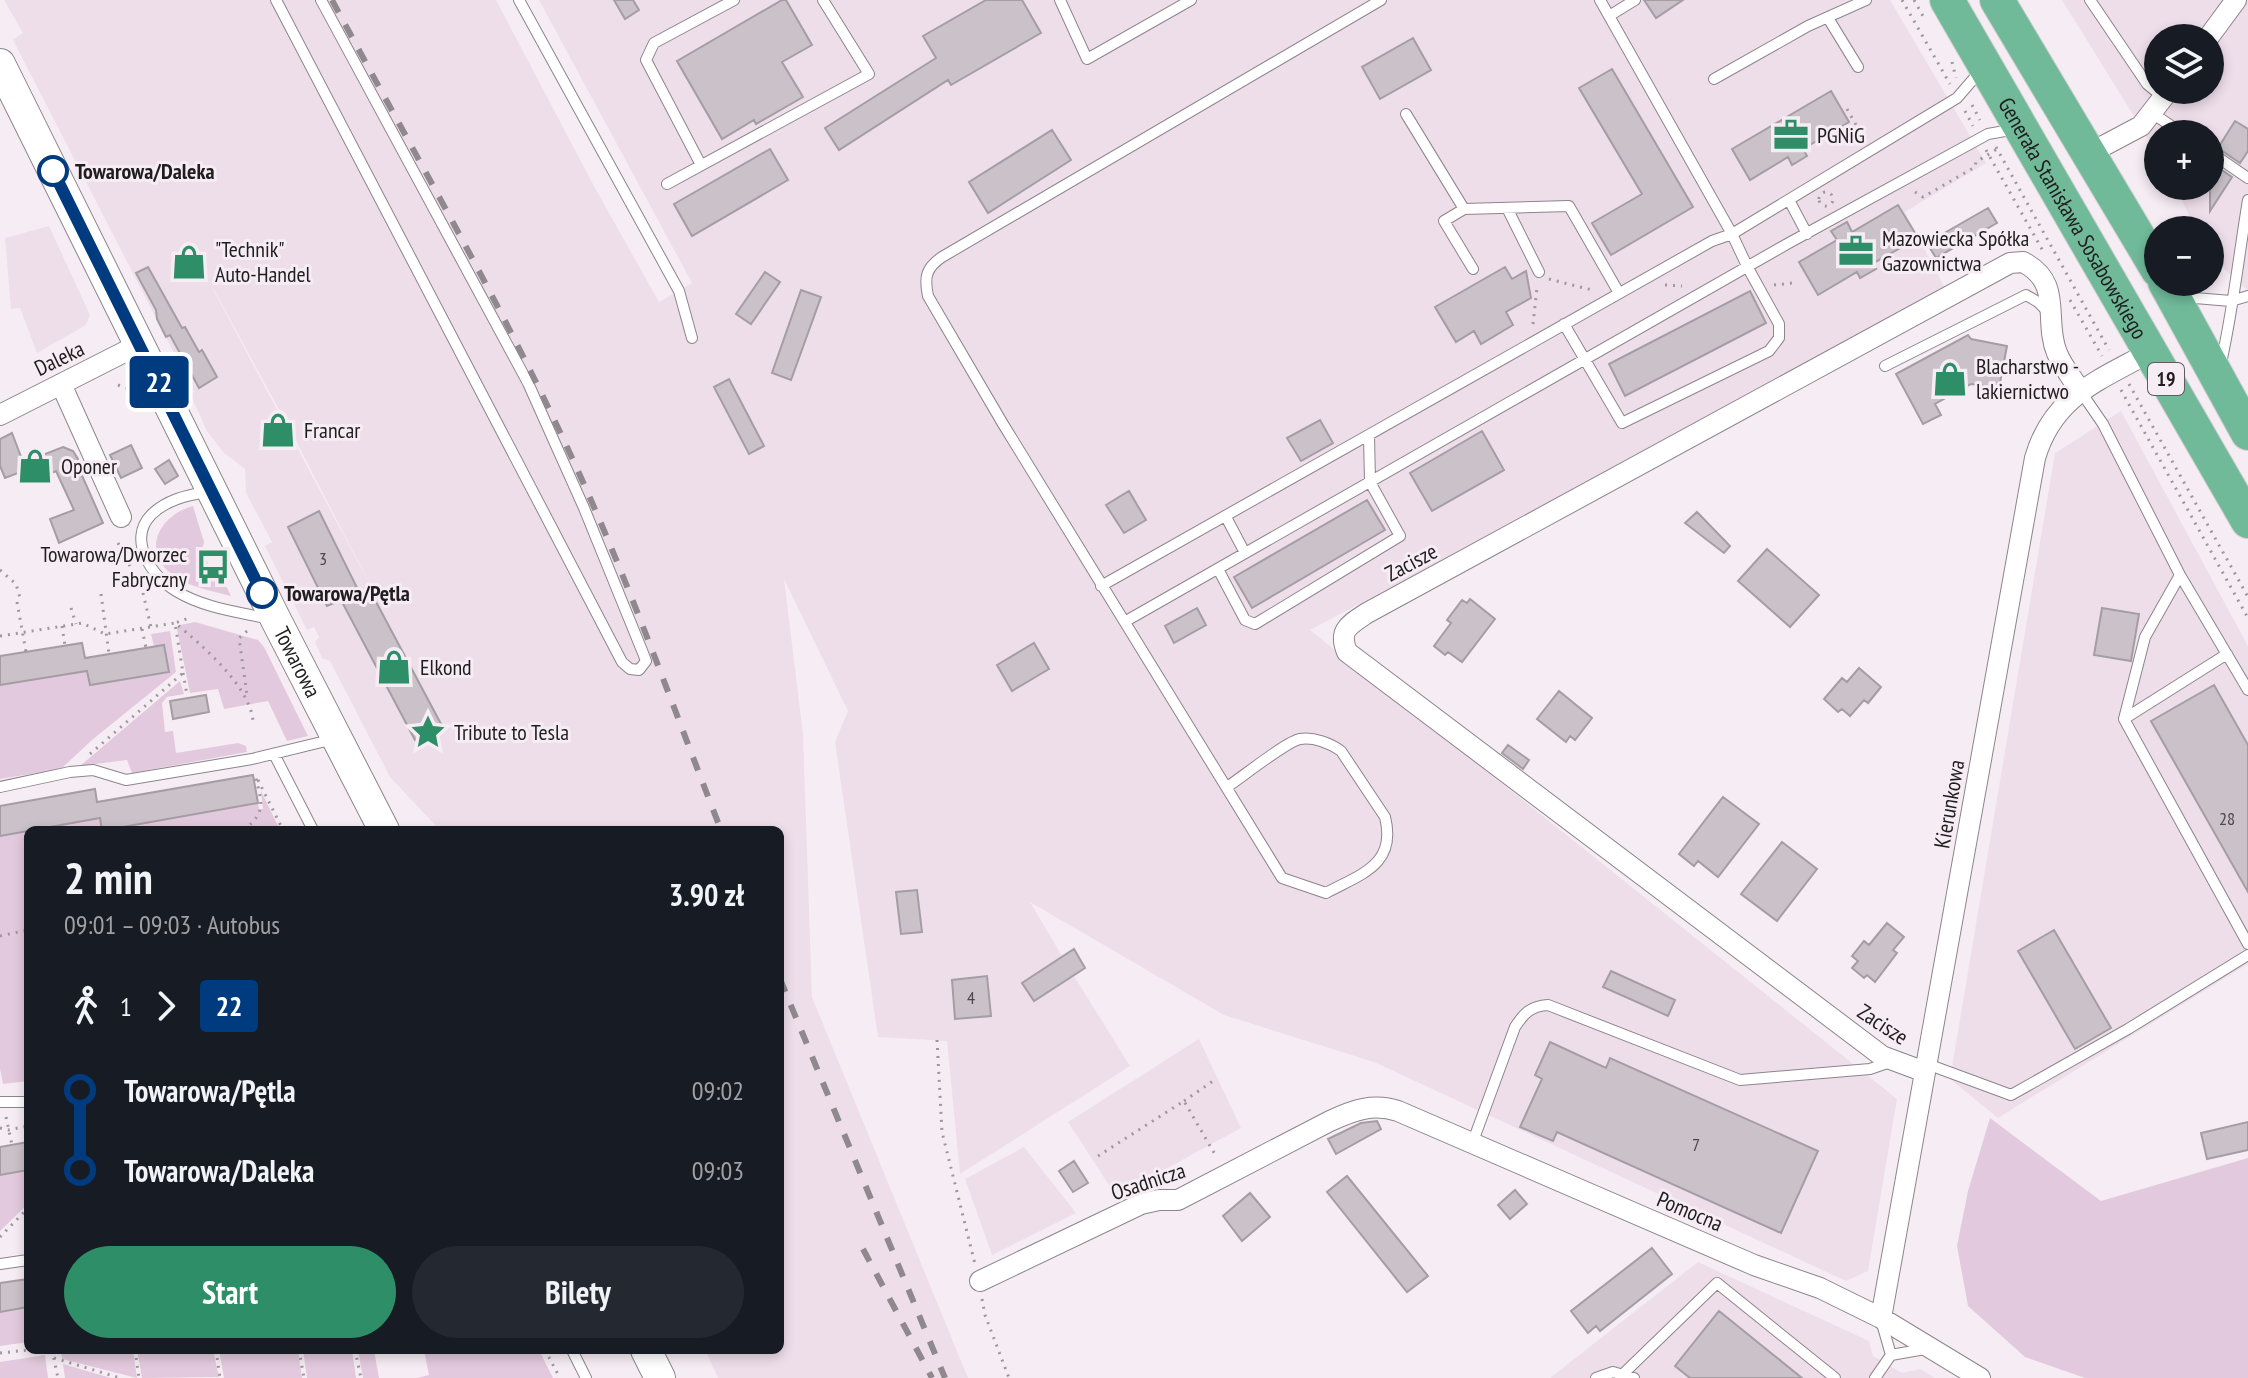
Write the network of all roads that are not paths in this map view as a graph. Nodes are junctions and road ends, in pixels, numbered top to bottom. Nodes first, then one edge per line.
1 (276, 0) edge
2 (321, 0) edge
3 (519, 0) edge
4 (734, 0) edge
5 (823, 0) edge
6 (1060, 0) edge
7 (1191, 0) edge
8 (1381, 0) edge
9 (1600, 0) edge
10 (1635, 0) edge
11 (1866, 0) edge
12 (1997, 0) edge
13 (2090, 0) edge
14 (2236, 0) edge
15 (1851, 4) edge
16 (1937, 11) edge
17 (1609, 16) junction
18 (1828, 18) junction
19 (2218, 24) edge
20 (0, 64) edge
21 (1985, 65) junction
22 (1858, 67) dead end
23 (1714, 79) dead end
24 (2144, 80) edge
25 (2159, 104) edge
26 (1406, 114) dead end
27 (2022, 128) junction
28 (2090, 153) junction
29 (2224, 162) edge
30 (701, 165) junction
31 (2248, 178) edge
32 (667, 184) dead end
33 (1789, 200) junction
34 (2248, 200) edge
35 (1507, 208) junction
36 (1464, 209) junction
37 (1732, 234) junction
38 (1807, 234) junction
39 (2144, 246) edge
40 (1748, 268) junction
41 (1473, 269) dead end
42 (1539, 272) road end
43 (1617, 294) junction
44 (2173, 296) edge
45 (2197, 296) edge
46 (2248, 296) edge
47 (2231, 301) junction
48 (2050, 314) junction
49 (1564, 324) junction
50 (692, 338) dead end
51 (140, 344) junction
52 (2150, 352) junction
53 (1583, 361) junction
54 (1885, 366) dead end
55 (2218, 377) junction
56 (61, 384) junction
57 (2081, 392) junction
58 (0, 415) edge
59 (2248, 433) edge
60 (1369, 435) junction
61 (1370, 482) junction
62 (211, 491) junction
63 (121, 517) joint
64 (1226, 517) junction
65 (2248, 521) edge
66 (142, 530) junction
67 (1245, 553) junction
68 (1218, 569) junction
69 (2180, 575) junction
70 (1101, 586) junction
71 (1126, 621) junction
72 (263, 624) junction
73 (2227, 654) junction
74 (2248, 690) edge
75 (2124, 719) junction
76 (336, 738) junction
77 (274, 754) junction
78 (0, 787) edge
79 (1227, 787) junction
80 (311, 826) edge
81 (382, 826) edge
82 (2248, 944) edge
83 (2248, 955) edge
84 (1892, 1062) junction
85 (1926, 1068) junction
86 (2, 1102) edge
87 (24, 1103) edge
88 (1373, 1106) joint
89 (1472, 1144) junction
90 (24, 1261) edge
91 (0, 1264) edge
92 (980, 1281) road end
93 (1881, 1318) junction
94 (1931, 1349) junction
95 (574, 1354) edge
96 (1891, 1355) junction
97 (1629, 1376) edge
98 (586, 1378) edge
99 (1596, 1378) edge
100 (1835, 1378) edge
101 (1875, 1378) edge
102 (1980, 1378) edge

1 - 2 lane
3 - 50 lane
4 - 30 lane
5 - 30 lane
6 - 7 lane
8 - 70 lane
9 - 17 lane
10 - 17 lane
11 - 15 lane
12 - 28 highway, Generała Stanisława Sosabowskiego / 19
13 - 24 lane
14 - 19 street
15 - 18 lane
16 - 21 highway, Generała Stanisława Sosabowskiego / 19
17 - 37 lane
18 - 22 lane
18 - 23 lane
20 - 51 main road, Towarowa
21 - 27 highway, Generała Stanisława Sosabowskiego / 19
21 - 33 lane
25 - 28 street
26 - 36 lane
27 - 38 lane
27 - 52 highway, Generała Stanisława Sosabowskiego / 19
28 - 39 highway, Generała Stanisława Sosabowskiego / 19
29 - 31 lane
30 - 32 lane
33 - 37 lane
33 - 38 lane
34 - 47 lane
35 - 36 lane
35 - 42 lane
35 - 43 lane
36 - 41 lane
37 - 40 lane
37 - 43 lane
38 - 40 lane
40 - 53 lane
40 - 53 lane
43 - 49 lane
44 - 55 highway, Generała Stanisława Sosabowskiego / 19
45 - 47 lane
46 - 47 lane
47 - 55 lane
48 - 54 lane
48 - 57 street, Zacisze
48 - 84 street, Zacisze
49 - 53 lane
49 - 60 lane
51 - 56 street, Daleka
51 - 62 main road, Towarowa
52 - 57 street, Kierunkowa
52 - 65 highway, Generała Stanisława Sosabowskiego / 19
53 - 61 lane
55 - 59 highway, Generała Stanisława Sosabowskiego / 19
56 - 58 street, Daleka
56 - 63 street
57 - 69 lane
57 - 85 street, Kierunkowa
60 - 61 lane
60 - 64 lane
61 - 67 lane
61 - 68 lane
62 - 66 lane
62 - 72 main road, Towarowa
63 - 66 lane
64 - 67 lane
64 - 70 lane
66 - 72 lane
67 - 68 lane
68 - 71 lane
69 - 73 lane
69 - 75 lane
70 - 71 lane
71 - 79 lane
72 - 76 main road, Towarowa
73 - 74 lane
73 - 75 lane
75 - 82 lane
76 - 77 lane
76 - 81 main road, Towarowa
77 - 78 lane
77 - 80 lane
79 - 79 lane
83 - 85 lane
84 - 85 street, Zacisze
84 - 89 lane
85 - 93 street, Kierunkowa
86 - 87 lane
88 - 89 street, Pomocna
88 - 92 street, Osadnicza
89 - 93 street, Pomocna
90 - 91 lane
93 - 94 street, Pomocna
93 - 96 lane
94 - 96 lane
94 - 102 street, Pomocna
95 - 98 lane
96 - 101 lane
97 - 99 lane
97 - 100 lane

